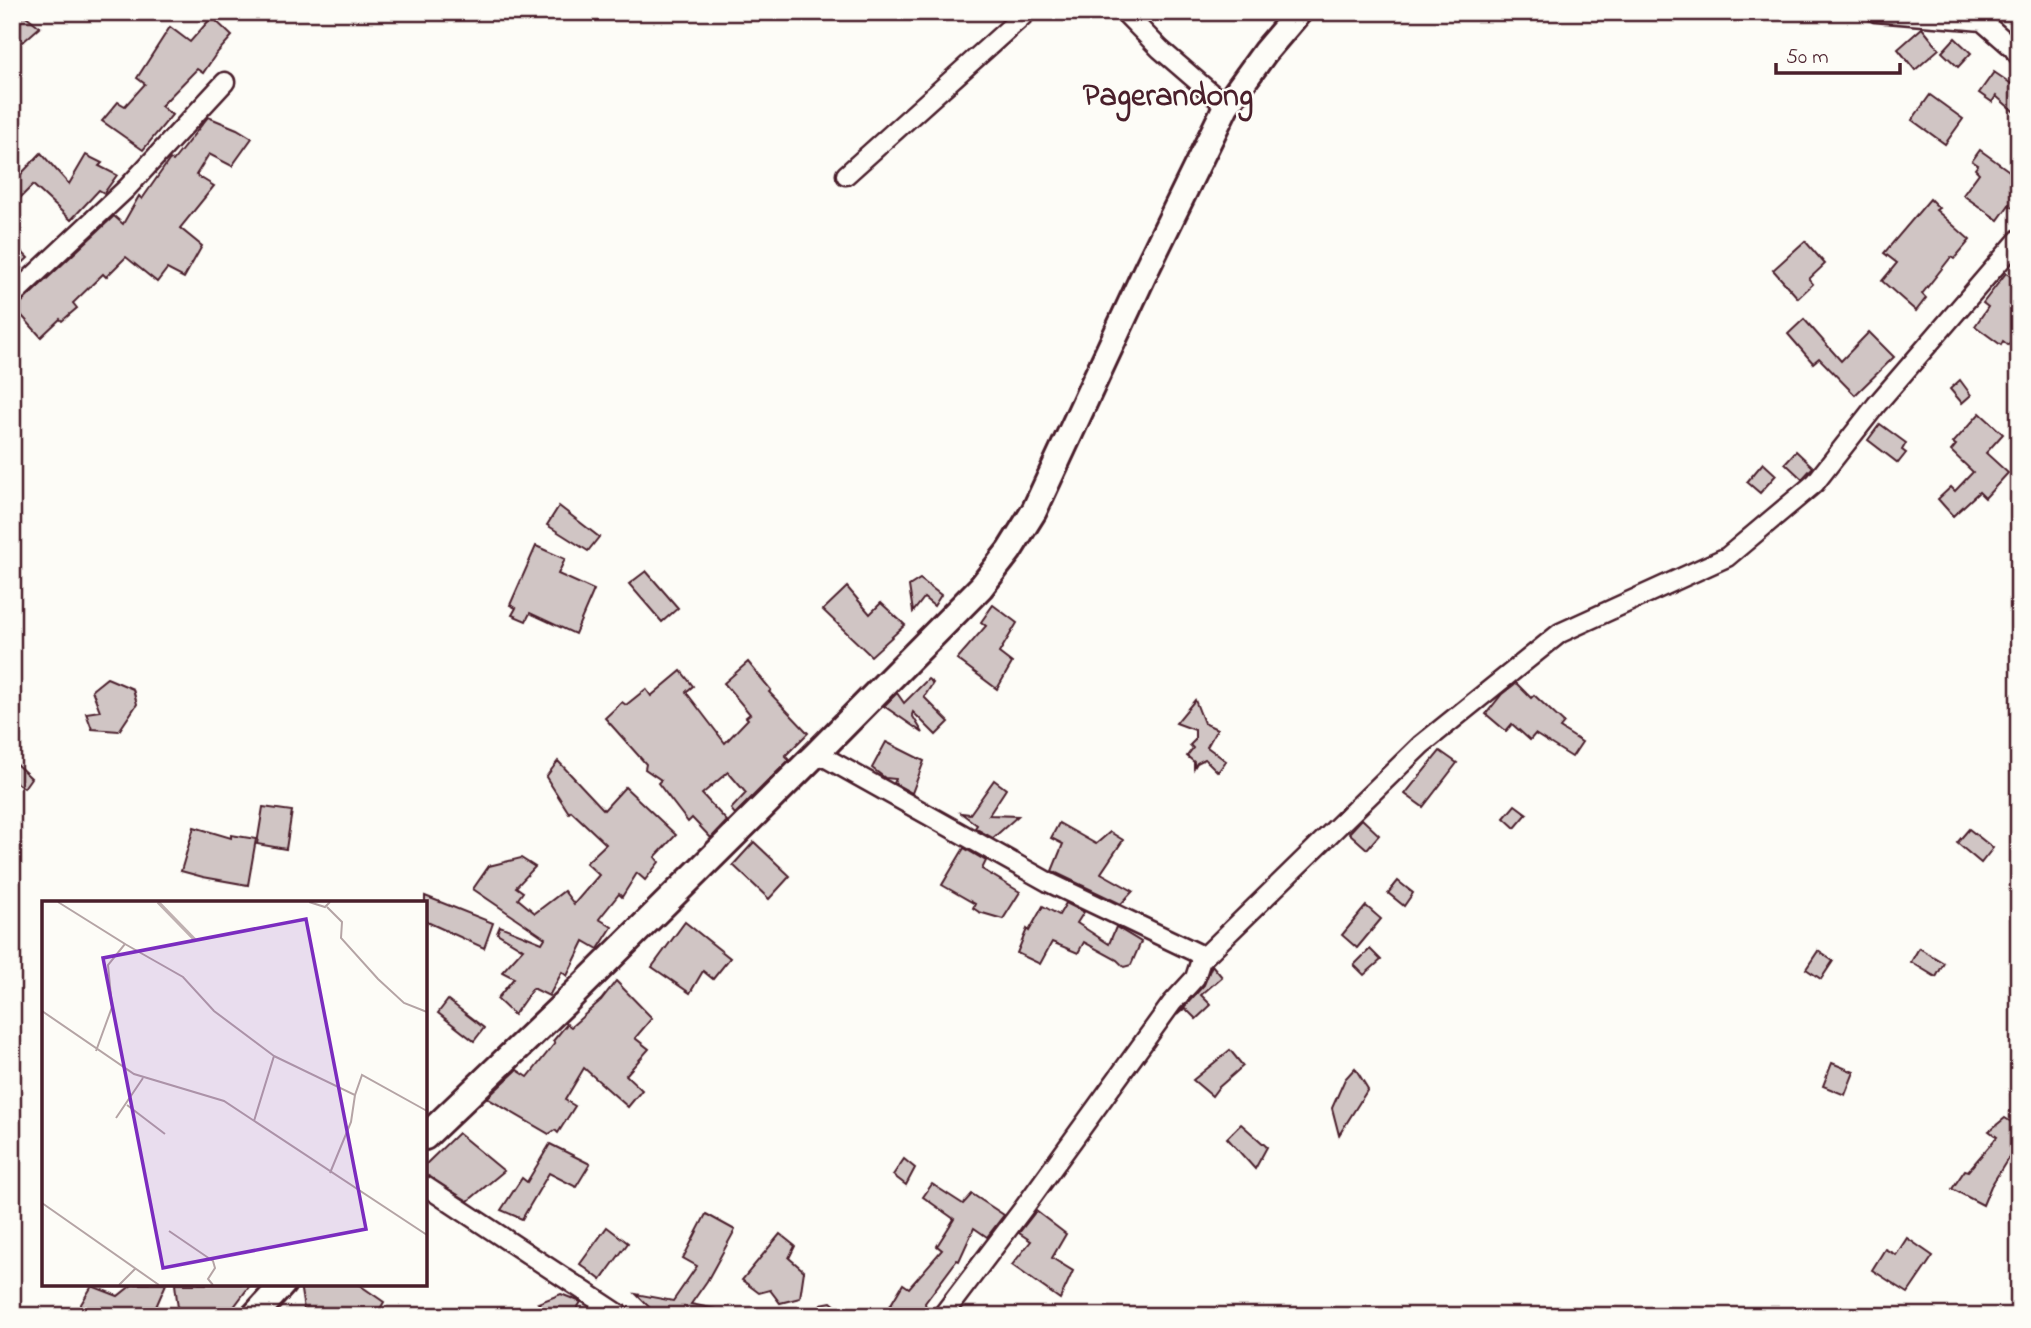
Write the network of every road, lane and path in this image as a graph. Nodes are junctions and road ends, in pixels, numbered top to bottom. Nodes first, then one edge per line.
1 (1027, 12) edge
2 (1124, 12) edge
3 (1299, 12) edge
4 (1876, 12) edge
5 (2019, 56) edge
6 (225, 82) dead end
7 (1226, 106) junction
8 (846, 175) dead end
9 (2019, 239) edge
10 (12, 296) edge
11 (817, 753) junction
12 (1201, 960) junction
13 (427, 1135) edge
14 (427, 1186) edge
15 (281, 1286) edge
16 (254, 1316) edge
17 (622, 1316) edge
18 (942, 1316) edge

1 - 8 street
2 - 7 street
3 - 7 street
4 - 5 street
6 - 10 street
7 - 11 street
9 - 12 street
11 - 12 street
11 - 13 street
12 - 18 street
14 - 17 street
15 - 16 street

